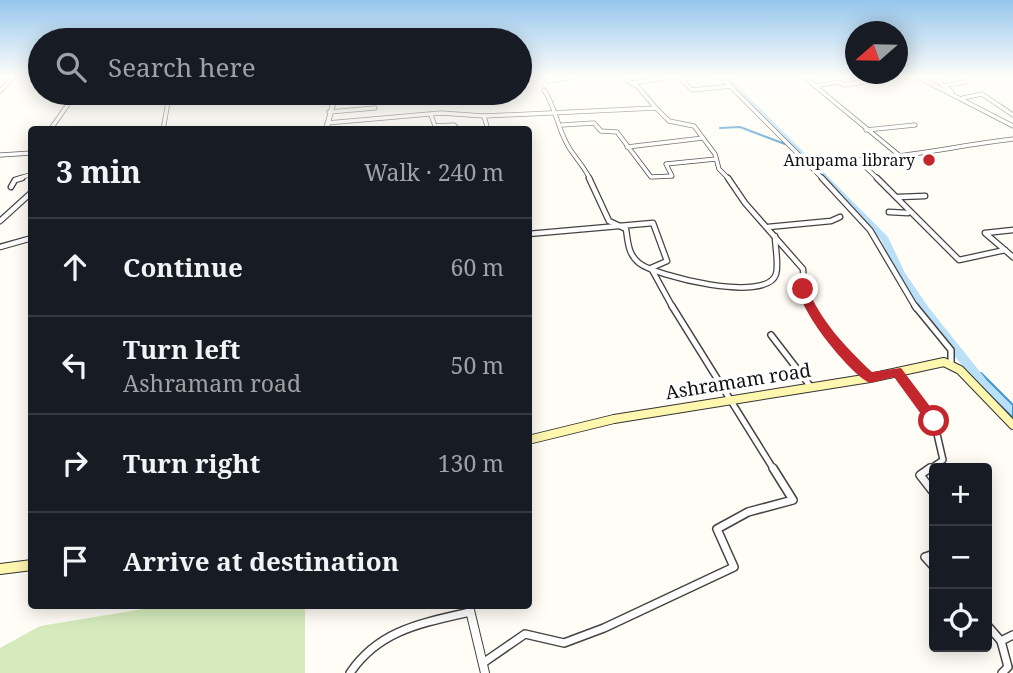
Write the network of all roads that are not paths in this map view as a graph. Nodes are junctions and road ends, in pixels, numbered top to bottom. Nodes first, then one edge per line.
1 (66, 107) edge
2 (167, 107) edge
3 (331, 107) edge
4 (554, 107) edge
5 (752, 107) edge
6 (840, 107) edge
7 (980, 107) edge
8 (375, 108) dead end
9 (656, 108) joint
10 (556, 110) junction
11 (329, 112) junction
12 (431, 115) junction
13 (484, 116) junction
14 (327, 123) junction
15 (562, 125) junction
16 (915, 125) dead end
17 (53, 126) edge
18 (164, 126) edge
19 (327, 126) edge
20 (435, 126) edge
21 (435, 126) edge
22 (455, 126) edge
23 (487, 126) edge
24 (1013, 126) edge
25 (866, 130) junction
26 (703, 138) junction
27 (1013, 139) edge
28 (627, 147) junction
29 (28, 153) edge
30 (0, 155) edge
31 (900, 156) junction
32 (716, 159) junction
33 (28, 175) edge
34 (11, 187) dead end
35 (28, 196) edge
36 (925, 196) dead end
37 (898, 197) junction
38 (889, 212) dead end
39 (908, 213) junction
40 (840, 217) dead end
41 (0, 220) edge
42 (614, 225) junction
43 (768, 227) junction
44 (1013, 230) edge
45 (532, 234) edge
46 (775, 236) junction
47 (28, 240) edge
48 (0, 247) edge
49 (1005, 250) junction
50 (1013, 257) edge
51 (651, 268) junction
52 (771, 335) dead end
53 (951, 365) junction
54 (897, 371) junction
55 (870, 378) junction
56 (811, 387) junction
57 (729, 401) junction
58 (1013, 425) edge
59 (532, 439) edge
60 (938, 463) edge
61 (929, 469) edge
62 (929, 487) edge
63 (28, 566) edge
64 (0, 569) edge
65 (469, 609) edge
66 (992, 631) edge
67 (1013, 635) edge
68 (1001, 641) junction
69 (483, 663) junction
70 (350, 673) edge
71 (485, 673) edge
72 (1002, 673) edge

1 - 17 street
2 - 18 street
3 - 11 street
4 - 10 street
5 - 53 street
6 - 25 street
7 - 24 street
8 - 11 street
9 - 10 street
9 - 26 street
10 - 13 street
10 - 15 street
11 - 14 street
12 - 13 street
12 - 14 street
12 - 21 street
13 - 23 street
14 - 19 street
15 - 28 street
15 - 42 street
16 - 25 street
20 - 22 street
25 - 31 street
26 - 28 street
26 - 32 street
27 - 31 street
28 - 32 street
29 - 30 street
31 - 37 street
32 - 43 street
33 - 34 street
35 - 41 street
36 - 37 street
37 - 39 street
38 - 39 street
39 - 49 street
40 - 43 street
42 - 45 street
42 - 51 street
42 - 51 street
43 - 46 street
44 - 49 street
46 - 51 street
46 - 55 street
47 - 48 street
49 - 50 street
51 - 57 street
52 - 56 street
53 - 54 main road, Ashramam road
53 - 58 main road
54 - 55 main road, Ashramam road
54 - 60 street
55 - 56 main road, Ashramam road
56 - 57 main road, Ashramam road
57 - 59 main road, Ashramam road
57 - 69 street
61 - 62 street
63 - 64 main road
65 - 69 street
65 - 70 street
66 - 68 street
67 - 68 street
68 - 72 street
69 - 71 street

